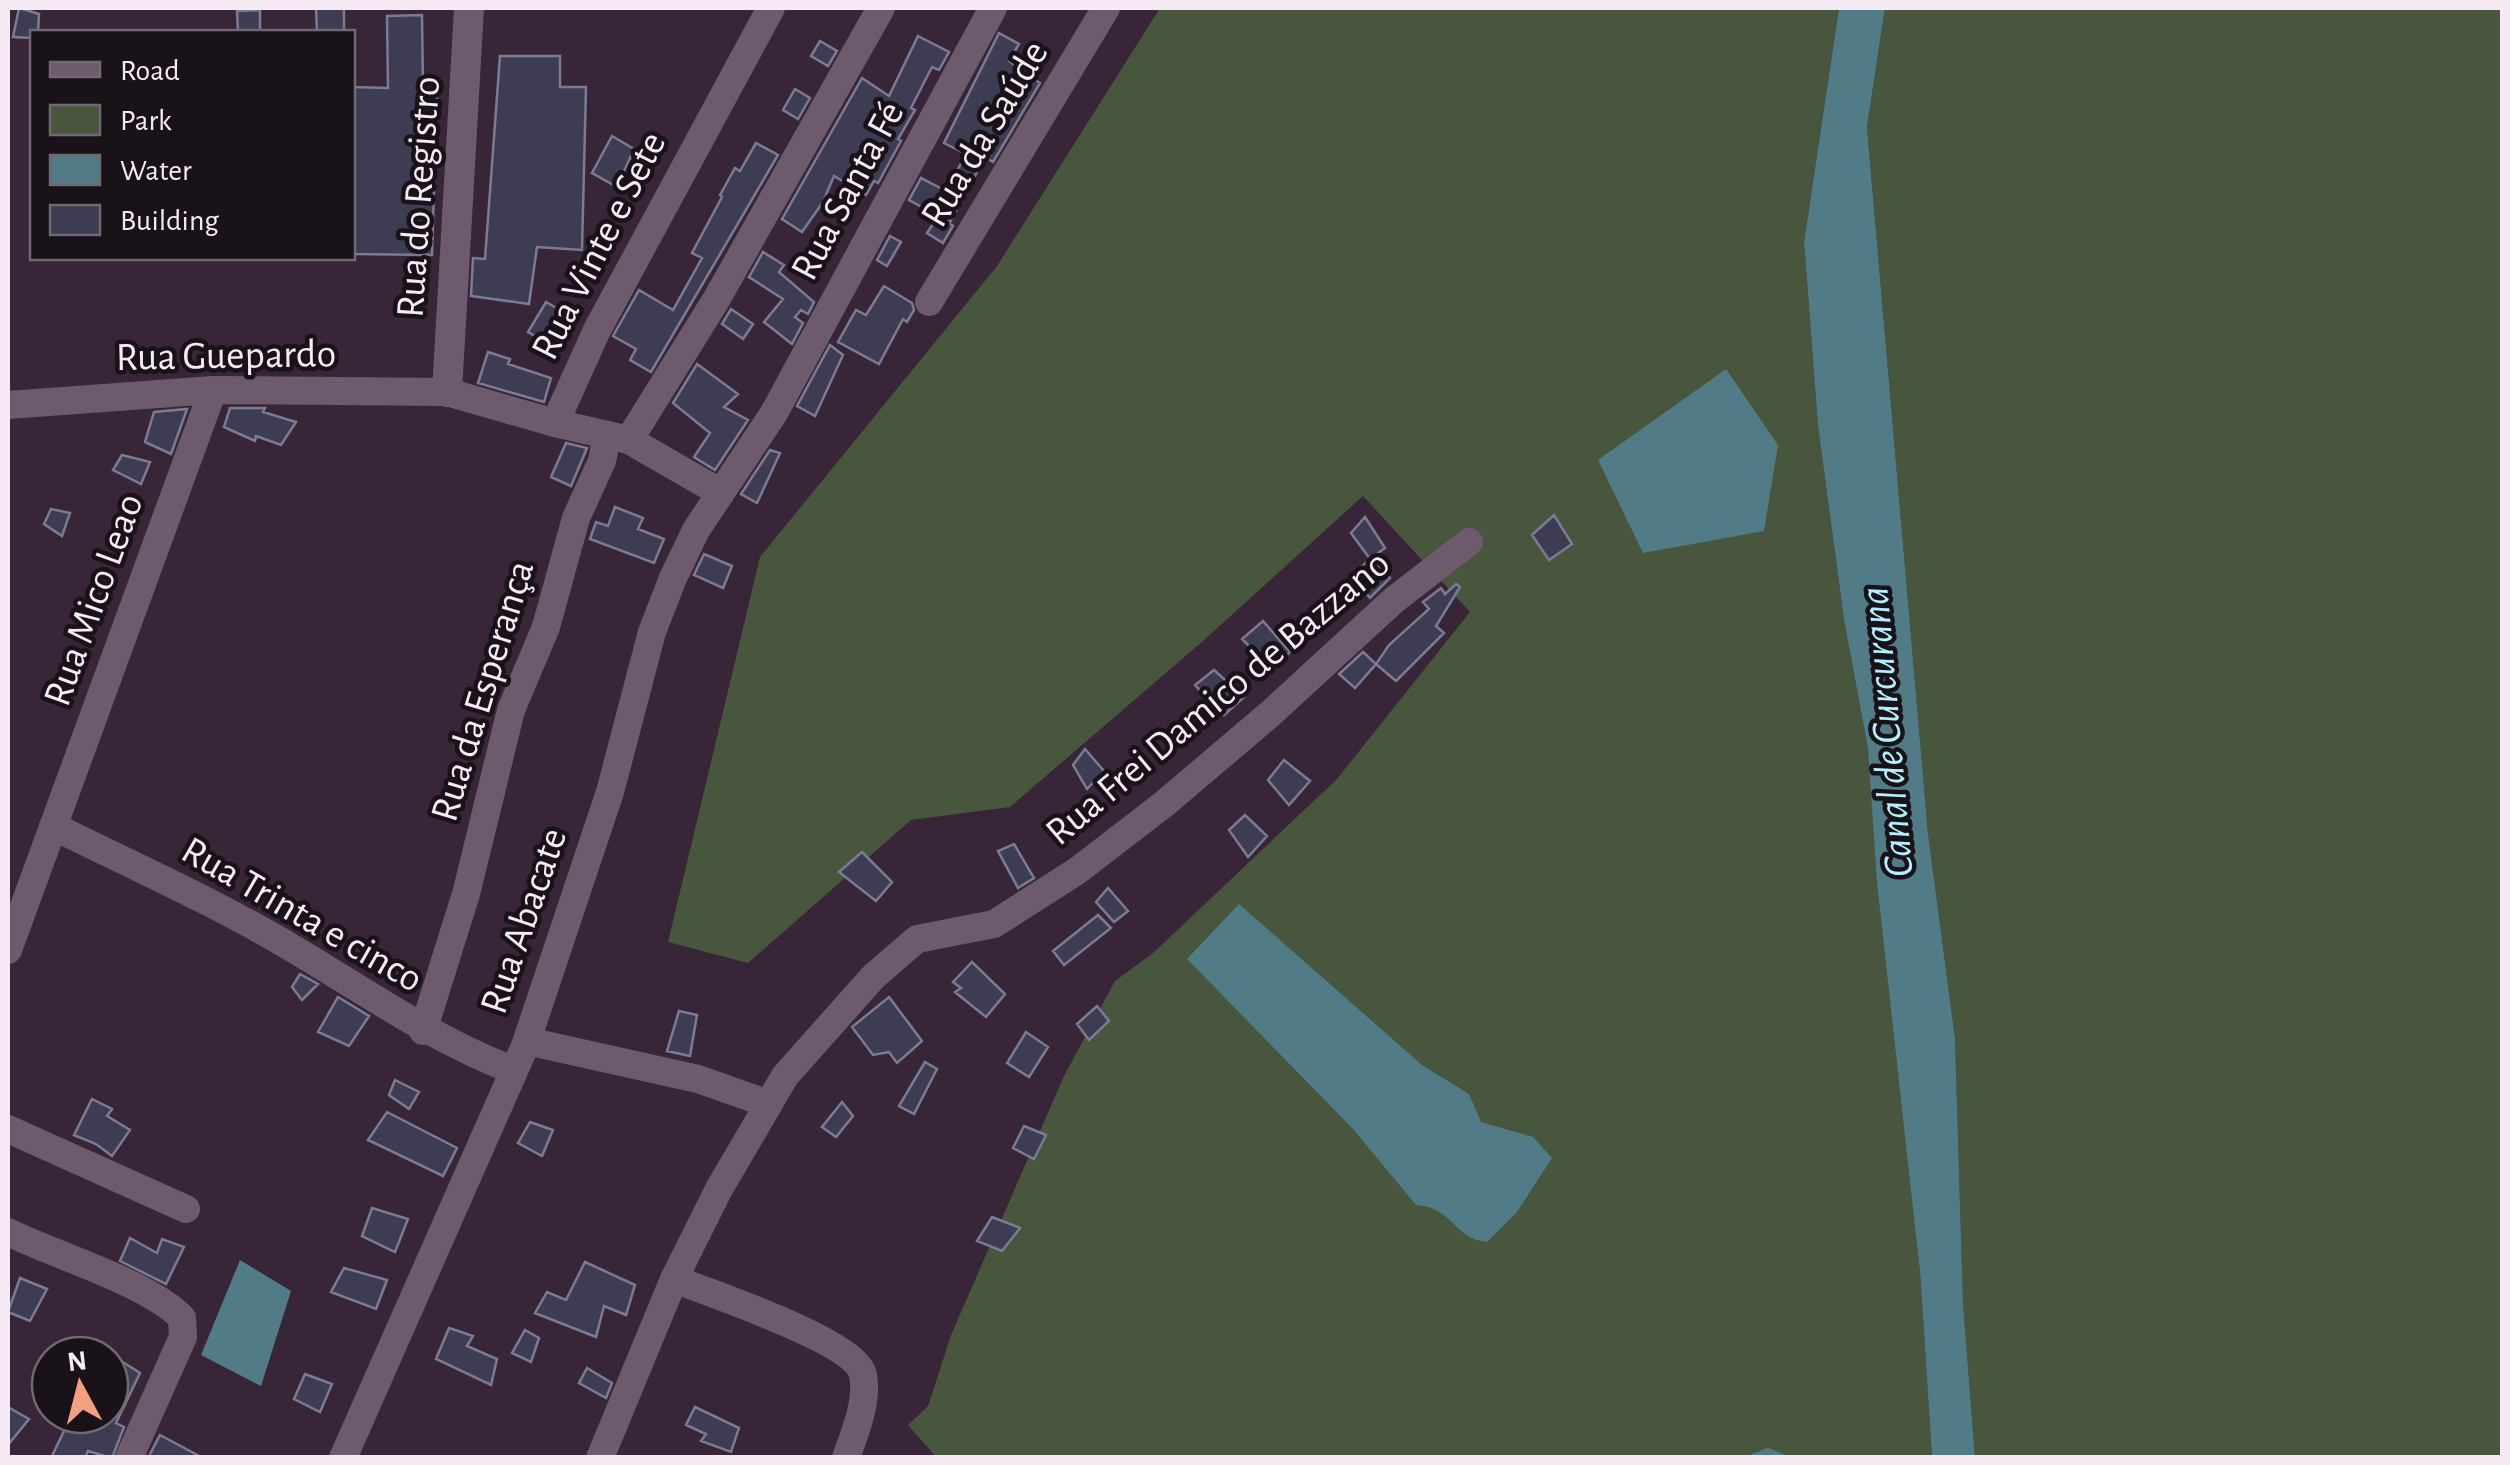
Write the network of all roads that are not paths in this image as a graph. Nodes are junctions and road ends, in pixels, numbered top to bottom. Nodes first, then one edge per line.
1 (468, 8) edge
2 (772, 8) edge
3 (881, 8) edge
4 (993, 8) edge
5 (1097, 10) edge
6 (929, 302) dead end
7 (213, 390) junction
8 (447, 392) junction
9 (8, 405) edge
10 (774, 412) joint
11 (555, 423) junction
12 (618, 437) junction
13 (721, 493) junction
14 (1469, 542) dead end
15 (53, 826) junction
16 (8, 950) edge
17 (423, 1030) junction
18 (526, 1040) junction
19 (512, 1070) junction
20 (769, 1104) junction
21 (8, 1128) edge
22 (186, 1209) dead end
23 (8, 1232) edge
24 (674, 1278) junction
25 (129, 1458) edge
26 (343, 1458) edge
27 (600, 1458) edge
28 (846, 1458) edge

1 - 8 street, Rua do Registro
2 - 11 street, Rua Vinte e Sete
3 - 12 street, Rua da Esperança
4 - 10 street, Rua Santa Fé
5 - 6 street, Rua da Saúde
7 - 8 street, Rua Guepardo
7 - 9 street, Rua Guepardo
7 - 15 street, Rua Mico Leao
8 - 11 street, Rua Vinte e Sete
10 - 13 street, Rua Abacate
11 - 12 street
12 - 13 street
12 - 17 street, Rua da Esperança
13 - 18 street, Rua Abacate
14 - 20 street, Rua Frei Damico de Bazzano
15 - 16 street, Rua Mico Leao
15 - 17 street, Rua Trinta e cinco
17 - 19 street, Rua Trinta e cinco
18 - 19 street, Rua Abacate
18 - 20 street
19 - 26 street, Rua Abacate
20 - 24 street, Rua Frei Damico de Bazzano
21 - 22 street
23 - 25 street
24 - 27 street, Rua Frei Damico de Bazzano
24 - 28 street

